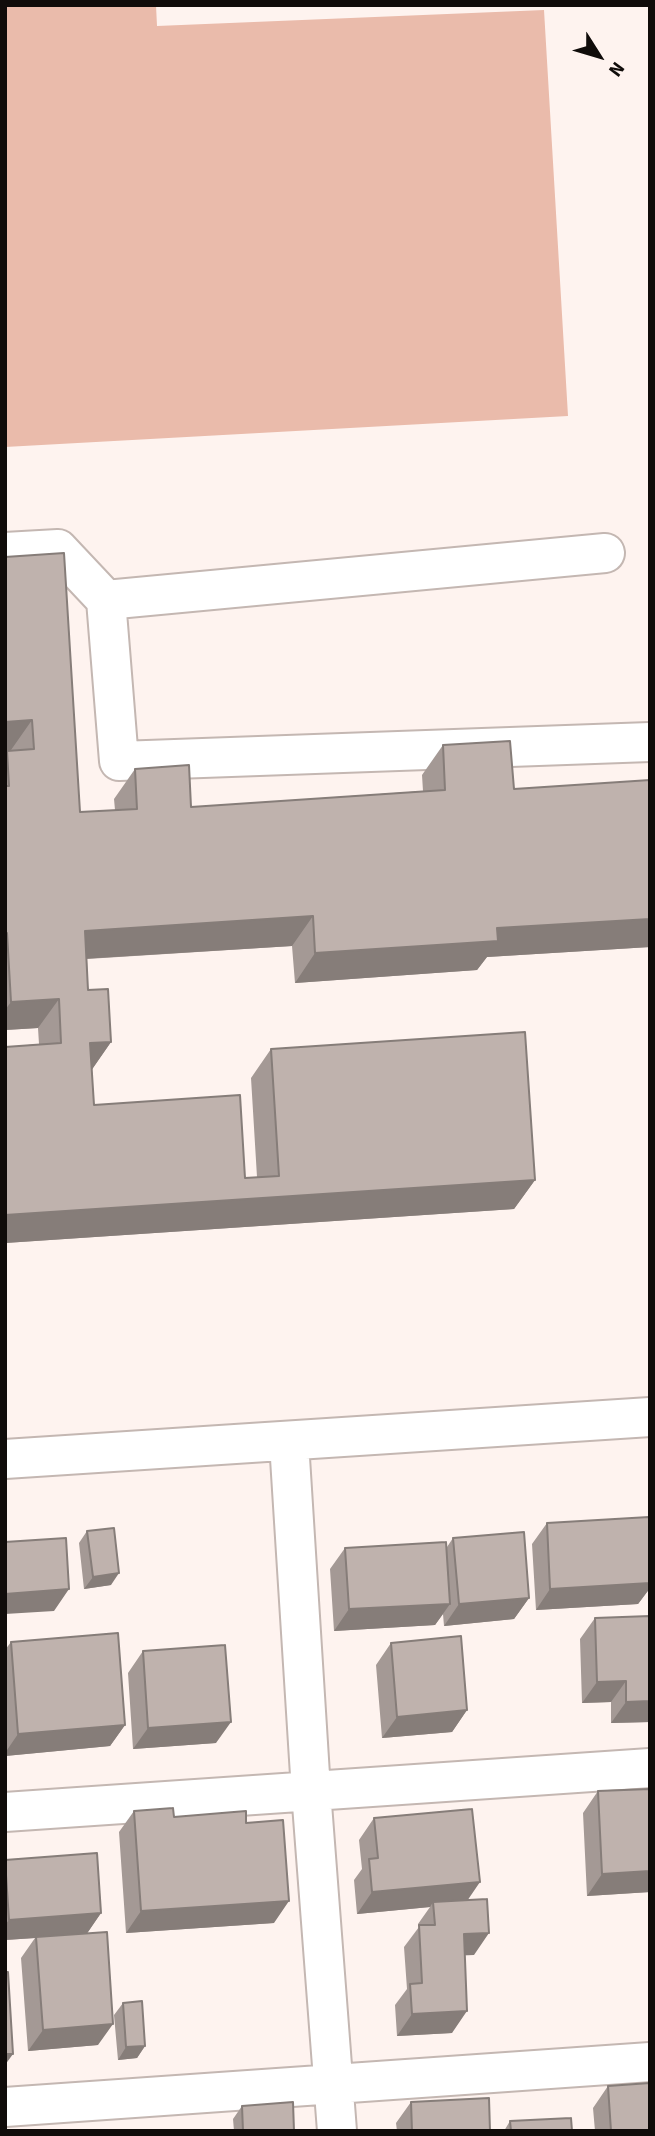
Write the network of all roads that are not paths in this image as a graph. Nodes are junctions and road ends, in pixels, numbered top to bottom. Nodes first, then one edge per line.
1 (5, 552) edge
2 (605, 553) dead end
3 (106, 600) junction
4 (650, 741) edge
5 (650, 1417) edge
6 (289, 1441) junction
7 (5, 1459) edge
8 (650, 1768) edge
9 (311, 1791) junction
10 (5, 1812) edge
11 (650, 2062) edge
12 (334, 2084) junction
13 (5, 2107) edge
14 (337, 2131) edge

1 - 3 street
2 - 3 street
3 - 4 street
5 - 6 street
6 - 7 street
6 - 9 street
8 - 9 street
9 - 10 street
9 - 12 street
11 - 12 street
12 - 13 street
12 - 14 street

